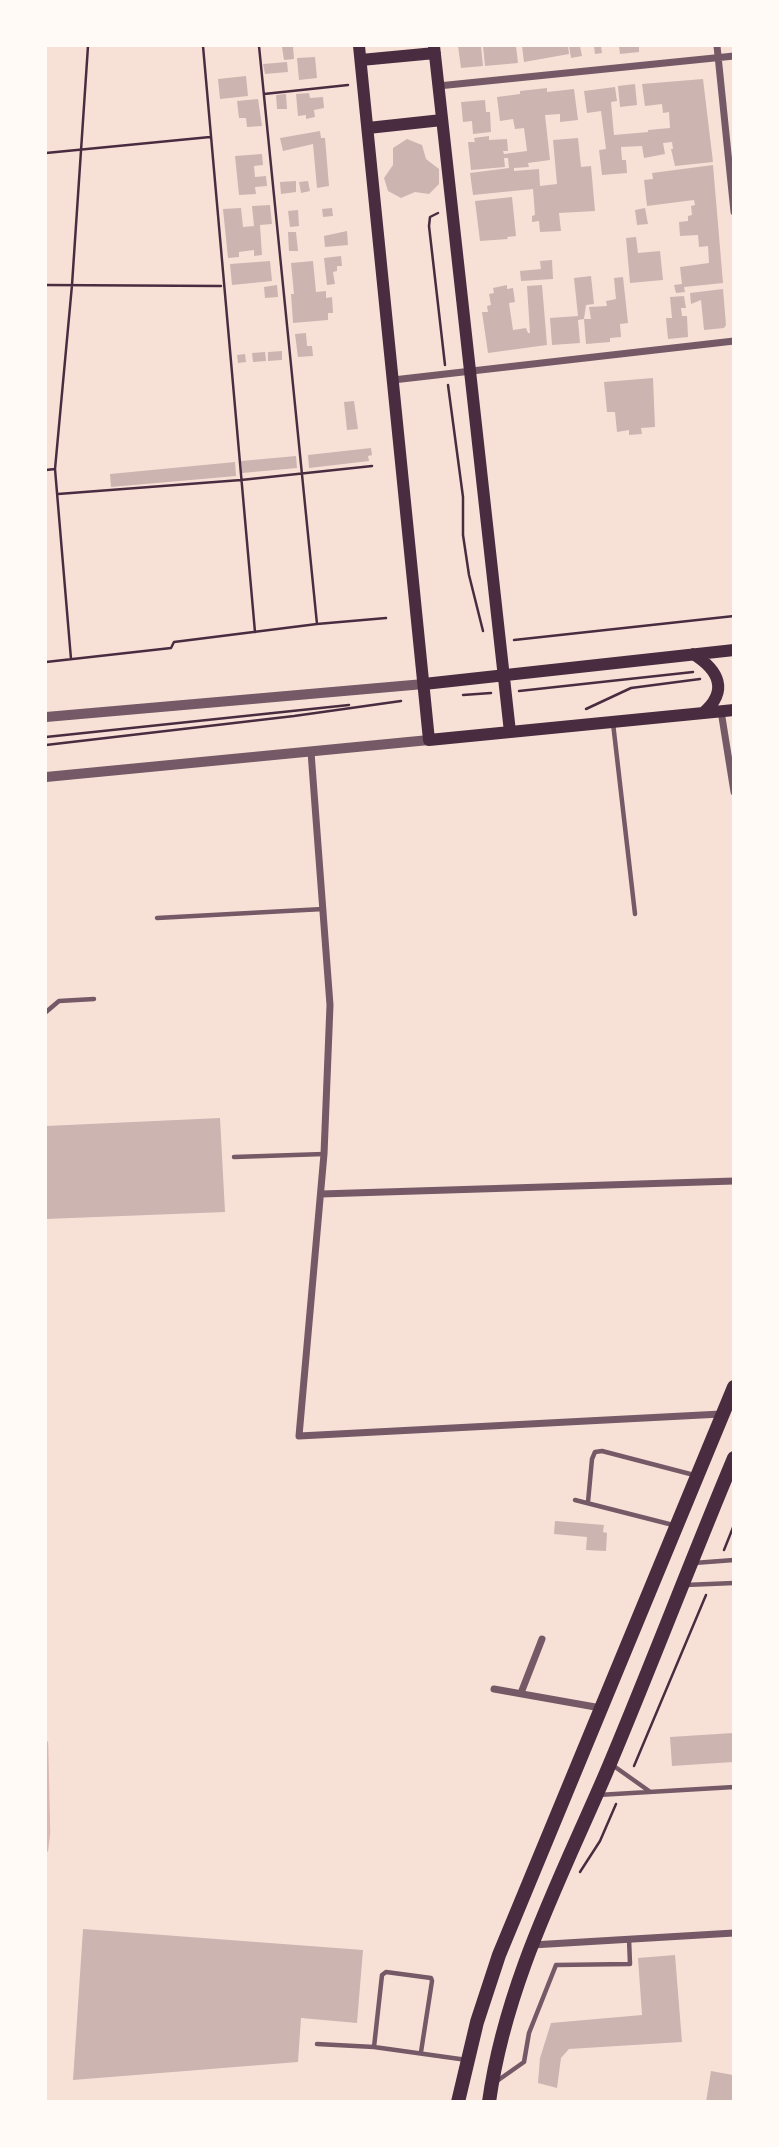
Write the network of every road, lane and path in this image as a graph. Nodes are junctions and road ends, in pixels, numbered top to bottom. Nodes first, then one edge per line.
1 (88, 46) edge
2 (203, 46) edge
3 (259, 46) edge
4 (359, 46) edge
5 (717, 46) edge
6 (435, 49) edge
7 (733, 56) edge
8 (718, 58) junction
9 (361, 60) junction
10 (363, 83) junction
11 (438, 86) junction
12 (264, 94) junction
13 (442, 120) junction
14 (368, 128) junction
15 (210, 137) junction
16 (81, 149) junction
17 (46, 153) edge
18 (733, 212) edge
19 (429, 229) dead end
20 (46, 285) edge
21 (72, 285) junction
22 (222, 286) junction
23 (733, 341) edge
24 (470, 371) junction
25 (446, 374) junction
26 (393, 380) junction
27 (372, 466) dead end
28 (55, 469) junction
29 (46, 470) edge
30 (303, 473) junction
31 (240, 480) junction
32 (57, 494) junction
33 (733, 616) edge
34 (386, 618) dead end
35 (317, 624) junction
36 (254, 632) junction
37 (484, 633) dead end
38 (500, 642) junction
39 (733, 650) edge
40 (693, 654) junction
41 (71, 659) junction
42 (46, 662) edge
43 (715, 673) junction
44 (504, 675) junction
45 (490, 677) junction
46 (424, 684) junction
47 (514, 691) dead end
48 (492, 693) junction
49 (453, 696) dead end
50 (408, 699) dead end
51 (394, 702) dead end
52 (493, 704) dead end
53 (584, 710) dead end
54 (727, 711) edge
55 (702, 713) junction
56 (46, 717) edge
57 (613, 722) junction
58 (510, 732) junction
59 (46, 737) edge
60 (429, 740) junction
61 (46, 745) edge
62 (311, 752) junction
63 (46, 777) edge
64 (733, 792) edge
65 (323, 909) junction
66 (635, 914) dead end
67 (157, 918) dead end
68 (94, 999) dead end
69 (46, 1012) edge
70 (324, 1154) junction
71 (234, 1157) dead end
72 (733, 1181) edge
73 (321, 1194) junction
74 (733, 1387) edge
75 (722, 1414) junction
76 (733, 1458) edge
77 (698, 1476) junction
78 (575, 1500) dead end
79 (588, 1502) junction
80 (733, 1525) edge
81 (678, 1526) junction
82 (733, 1560) edge
83 (720, 1561) junction
84 (690, 1563) junction
85 (733, 1583) edge
86 (711, 1584) junction
87 (681, 1585) junction
88 (542, 1639) dead end
89 (494, 1689) dead end
90 (521, 1693) junction
91 (601, 1708) junction
92 (610, 1764) junction
93 (630, 1776) junction
94 (733, 1787) edge
95 (650, 1792) junction
96 (620, 1794) junction
97 (596, 1795) junction
98 (578, 1874) dead end
99 (733, 1933) edge
100 (629, 1939) junction
101 (532, 1945) junction
102 (317, 2044) dead end
103 (374, 2047) junction
104 (421, 2052) junction
105 (467, 2060) junction
106 (491, 2086) junction
107 (458, 2102) edge
108 (489, 2102) edge

1 - 16 path
2 - 15 path
3 - 12 path
4 - 9 main road
5 - 8 street
6 - 9 main road
6 - 11 main road
7 - 8 street
8 - 11 street
8 - 18 street
9 - 10 main road
10 - 12 path
10 - 14 main road
11 - 13 main road
12 - 30 path
13 - 14 main road
13 - 24 main road
14 - 26 main road
15 - 16 path
15 - 22 path
16 - 17 path
16 - 21 path
19 - 25 path
20 - 21 path
21 - 22 path
21 - 28 path
22 - 31 path
23 - 24 street
24 - 25 street
24 - 38 main road
25 - 26 street
25 - 37 path
26 - 46 main road
27 - 30 path
28 - 29 path
28 - 32 path
30 - 31 path
30 - 35 path
31 - 32 path
31 - 36 path
32 - 41 path
33 - 38 path
34 - 35 path
35 - 36 path
36 - 41 path
38 - 44 main road
39 - 40 main road
40 - 43 main road
40 - 44 main road
41 - 42 path
43 - 47 path
43 - 53 path
43 - 55 main road
44 - 45 main road
44 - 58 main road
45 - 46 main road
45 - 48 path
46 - 56 street
46 - 60 main road
48 - 49 path
48 - 52 path
50 - 59 path
51 - 61 path
54 - 55 main road
54 - 64 street
55 - 57 main road
57 - 58 main road
57 - 66 lane
58 - 60 main road
60 - 62 street
62 - 63 street
62 - 65 street
65 - 67 lane
65 - 70 street
68 - 69 lane
70 - 71 lane
70 - 73 street
72 - 73 street
73 - 75 street
74 - 75 main road
75 - 77 main road
76 - 84 main road
77 - 79 lane
77 - 81 main road
78 - 79 lane
79 - 81 lane
80 - 83 path
81 - 91 main road
82 - 83 lane
83 - 84 lane
84 - 87 main road
85 - 86 lane
86 - 87 lane
86 - 93 path
87 - 92 main road
88 - 90 street
89 - 90 street
90 - 91 street
91 - 105 main road
92 - 93 lane
92 - 97 main road
93 - 95 lane
94 - 95 lane
95 - 96 lane
96 - 97 lane
96 - 98 path
97 - 101 main road
99 - 100 street
100 - 101 street
100 - 106 lane
101 - 106 main road
102 - 103 lane
103 - 104 lane
103 - 104 lane
104 - 105 lane
105 - 107 main road
106 - 108 main road

